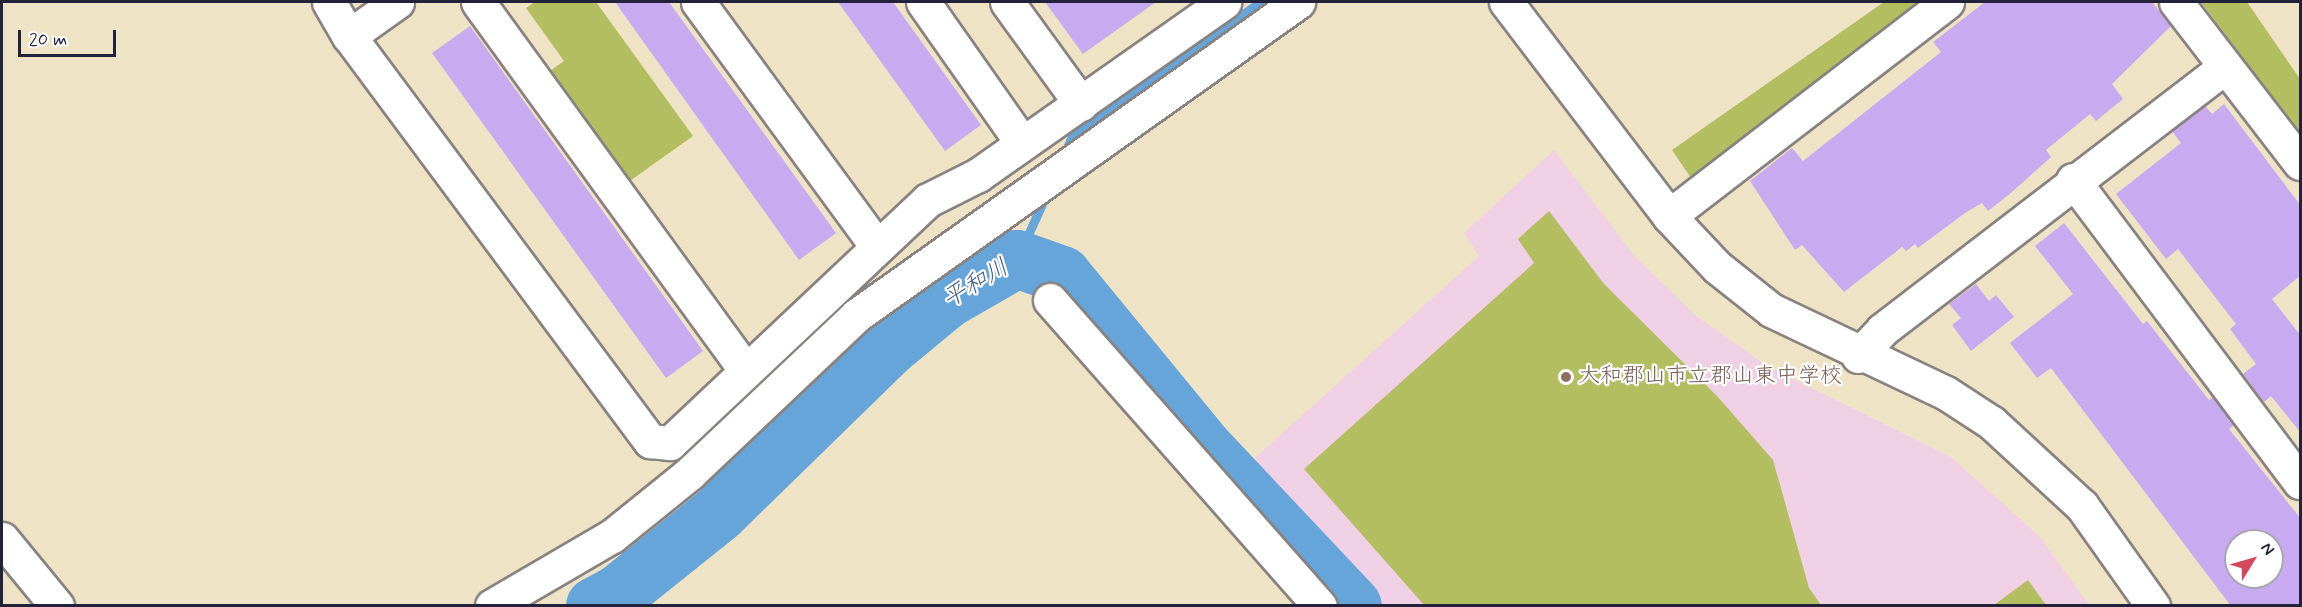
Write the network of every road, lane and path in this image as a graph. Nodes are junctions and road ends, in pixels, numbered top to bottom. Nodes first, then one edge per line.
1 (329, 2) edge
2 (398, 2) edge
3 (478, 2) edge
4 (698, 2) edge
5 (923, 2) edge
6 (1007, 2) edge
7 (1224, 2) edge
8 (1298, 2) edge
9 (1506, 2) edge
10 (1947, 2) edge
11 (2175, 2) edge
12 (349, 36) junction
13 (2225, 67) junction
14 (1081, 104) junction
15 (1022, 143) junction
16 (2301, 163) edge
17 (2073, 180) junction
18 (1669, 216) junction
19 (877, 247) junction
20 (1050, 300) dead end
21 (1858, 356) junction
22 (746, 371) junction
23 (2301, 482) edge
24 (2, 539) edge
25 (57, 606) edge
26 (492, 606) edge
27 (1320, 606) edge
28 (2153, 606) edge

1 - 12 street
2 - 12 street
3 - 22 street
4 - 19 street
5 - 15 street
6 - 14 street
7 - 14 street
8 - 26 street
9 - 18 street
10 - 18 street
11 - 13 street
12 - 22 street
13 - 16 street
13 - 17 street
14 - 15 street
15 - 19 street
17 - 21 street
17 - 23 street
18 - 21 street
19 - 22 street
20 - 27 street
21 - 28 street
24 - 25 street

